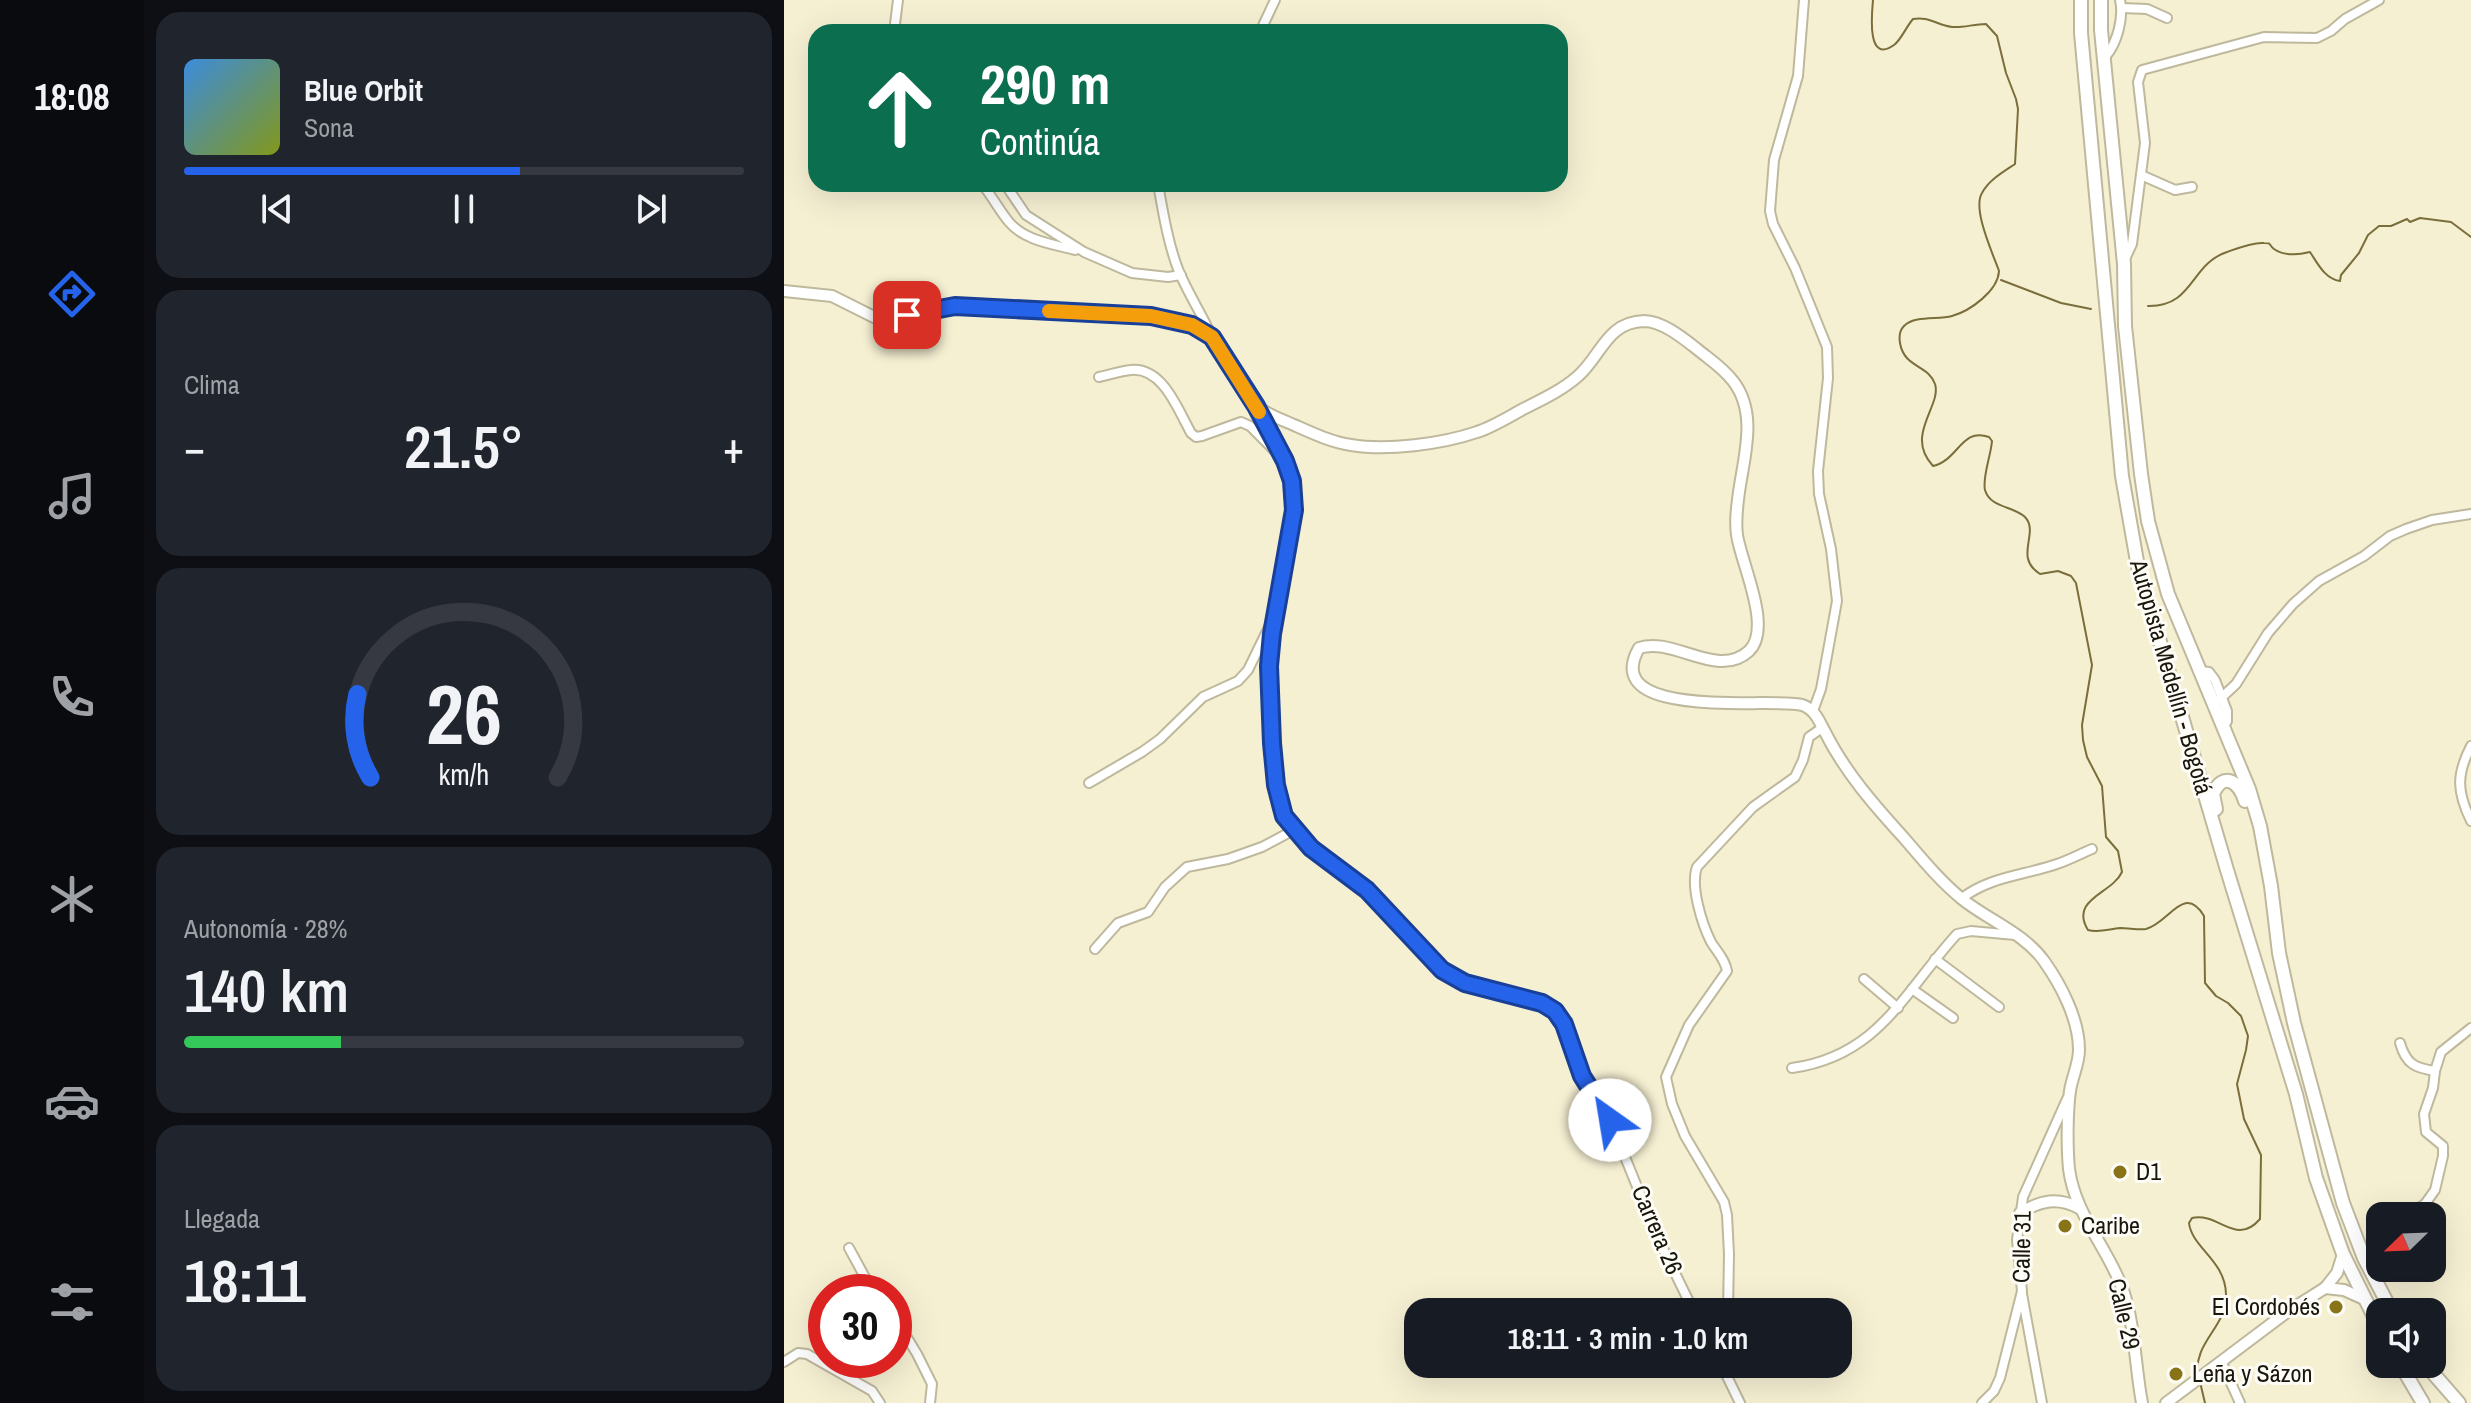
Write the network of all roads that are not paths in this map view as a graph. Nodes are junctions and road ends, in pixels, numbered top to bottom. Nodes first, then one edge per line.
1 (898, 0) edge
2 (1275, 0) edge
3 (1804, 0) edge
4 (2081, 0) edge
5 (2101, 0) edge
6 (2379, 0) edge
7 (2121, 4) edge
8 (2167, 18) dead end
9 (895, 24) edge
10 (1264, 24) edge
11 (2106, 56) junction
12 (2141, 175) junction
13 (2192, 187) dead end
14 (989, 192) edge
15 (1010, 192) edge
16 (1159, 192) edge
17 (1084, 252) junction
18 (2124, 264) junction
19 (1181, 275) junction
20 (784, 291) edge
21 (1212, 337) junction
22 (1099, 377) dead end
23 (1256, 406) junction
24 (1285, 461) junction
25 (2471, 514) edge
26 (1276, 613) junction
27 (2201, 671) junction
28 (2221, 698) junction
29 (1813, 711) junction
30 (2224, 727) junction
31 (1822, 728) junction
32 (2471, 746) edge
33 (1089, 783) dead end
34 (2471, 821) edge
35 (1294, 830) junction
36 (2092, 849) dead end
37 (2227, 870) junction
38 (2271, 886) junction
39 (1962, 898) junction
40 (2016, 935) junction
41 (1095, 949) dead end
42 (1935, 959) junction
43 (1864, 979) dead end
44 (1912, 989) junction
45 (1999, 1007) dead end
46 (1898, 1008) junction
47 (1953, 1018) dead end
48 (2471, 1028) edge
49 (2400, 1043) dead end
50 (1792, 1068) dead end
51 (2435, 1071) junction
52 (2070, 1092) junction
53 (2424, 1202) edge
54 (2079, 1208) junction
55 (2020, 1213) junction
56 (849, 1248) dead end
57 (2343, 1254) junction
58 (2366, 1254) edge
59 (2364, 1258) junction
60 (863, 1274) edge
61 (2325, 1288) junction
62 (2022, 1291) junction
63 (1687, 1298) edge
64 (1728, 1298) edge
65 (2385, 1298) edge
66 (2364, 1299) junction
67 (2366, 1303) edge
68 (912, 1346) edge
69 (2221, 1361) junction
70 (784, 1362) edge
71 (1728, 1378) edge
72 (2408, 1378) edge
73 (2437, 1378) edge
74 (880, 1403) edge
75 (930, 1403) edge
76 (1740, 1403) edge
77 (1982, 1403) edge
78 (2042, 1403) edge
79 (2142, 1403) edge
80 (2166, 1403) edge
81 (2240, 1403) edge
82 (2423, 1403) edge
83 (2459, 1403) edge

1 - 9 street
2 - 10 street
3 - 29 street
4 - 37 highway, Autopista Medellín - Bogotá
5 - 11 highway, Autopista Medellín - Bogotá
6 - 12 street
7 - 8 street
7 - 11 street
11 - 18 highway, Autopista Medellín - Bogotá
12 - 13 street
12 - 18 street
14 - 17 street
15 - 17 street
16 - 19 street
17 - 19 street
18 - 27 highway, Autopista Medellín - Bogotá
19 - 21 street
20 - 21 main road
21 - 23 main road
22 - 24 street
23 - 24 street
23 - 29 main road
24 - 26 street
25 - 28 street
26 - 33 street
26 - 35 street
27 - 28 street
27 - 30 highway, Autopista Medellín - Bogotá
28 - 30 street
29 - 31 main road, Calle 29
30 - 38 highway, Autopista Medellín - Bogotá
31 - 39 main road, Calle 29
31 - 64 street
32 - 34 street
35 - 41 street
35 - 63 street, Carrera 26
36 - 39 street
37 - 38 highway
37 - 57 highway, Autopista Medellín - Bogotá
38 - 59 highway, Autopista Medellín - Bogotá
39 - 40 main road, Calle 29
40 - 42 street
40 - 52 main road, Calle 29
42 - 44 street
42 - 45 street
43 - 46 street
44 - 46 street
44 - 47 street
46 - 50 street
48 - 51 street
49 - 51 street
51 - 53 street
52 - 54 main road, Calle 29
52 - 55 street, Calle 31
54 - 55 main road
54 - 79 main road, Calle 29
55 - 62 street, Calle 31
56 - 60 street
57 - 61 main road
57 - 66 highway, Autopista Medellín - Bogotá
58 - 59 street
59 - 65 highway, Autopista Medellín - Bogotá
61 - 66 main road
61 - 69 main road
62 - 77 street, Calle 31
62 - 78 street
66 - 67 highway, Autopista Medellín - Bogotá
68 - 75 street
69 - 80 main road
69 - 81 street
70 - 74 street
71 - 76 street
72 - 82 highway
73 - 83 highway

